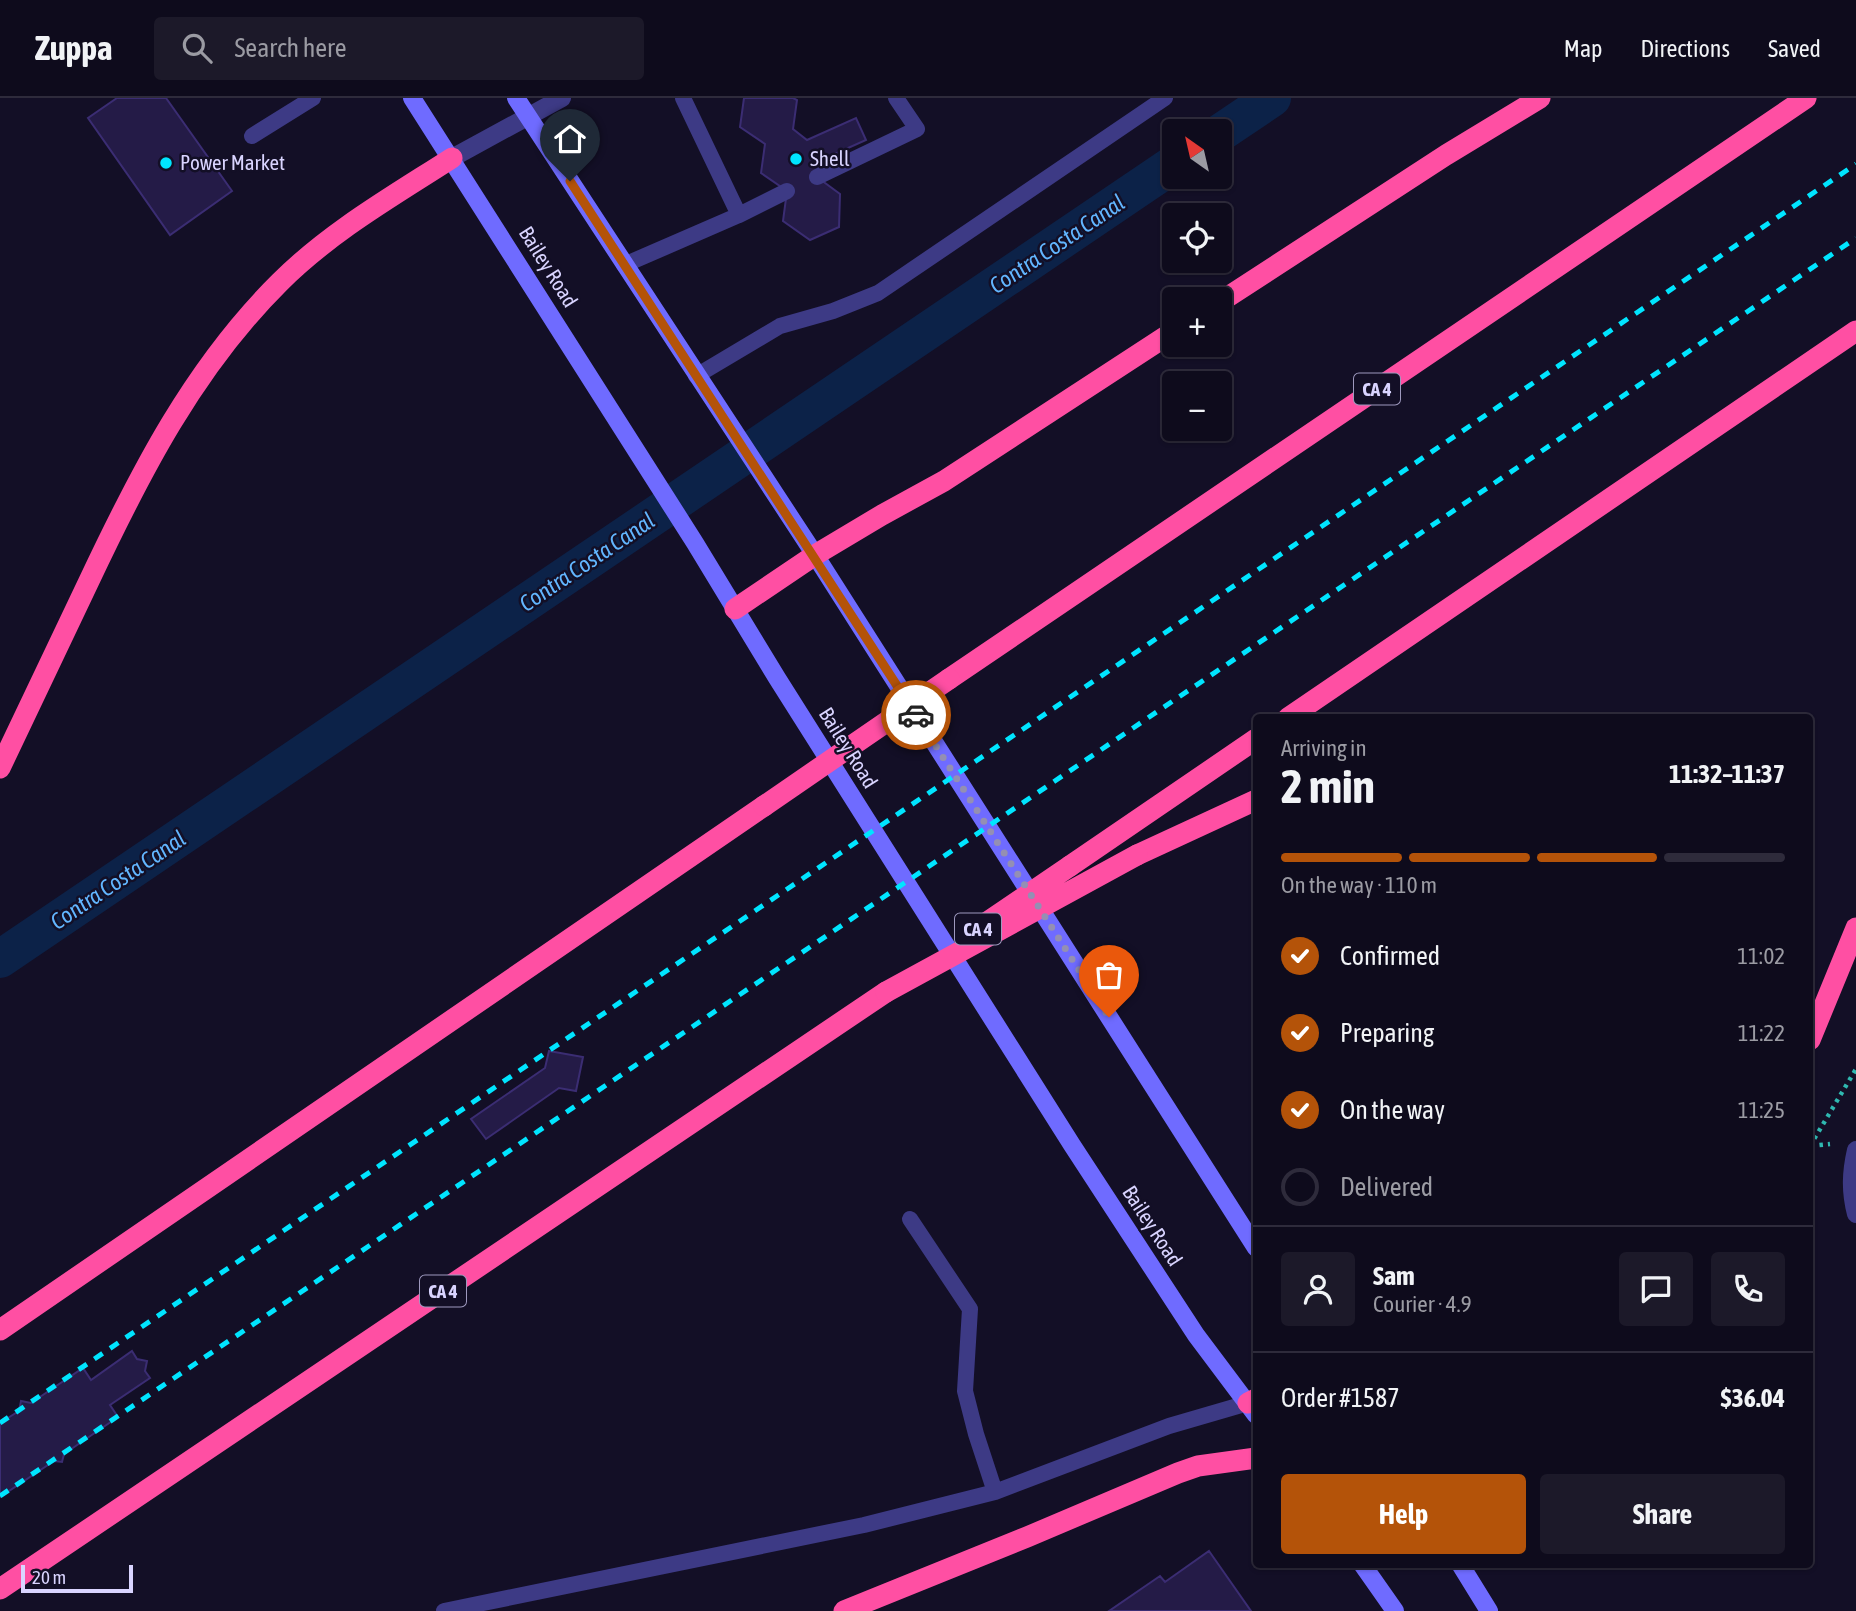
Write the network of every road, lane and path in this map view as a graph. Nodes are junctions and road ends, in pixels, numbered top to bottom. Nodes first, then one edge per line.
1 (313, 98) edge
2 (412, 98) edge
3 (516, 98) edge
4 (562, 98) edge
5 (683, 98) edge
6 (896, 98) edge
7 (1165, 98) edge
8 (1540, 98) edge
9 (1806, 98) edge
10 (529, 118) junction
11 (253, 136) dead end
12 (452, 158) junction
13 (817, 177) dead end
14 (787, 191) dead end
15 (739, 215) junction
16 (624, 265) junction
17 (1232, 294) edge
18 (1856, 331) edge
19 (1162, 339) edge
20 (696, 376) junction
21 (815, 555) junction
22 (735, 609) junction
23 (1294, 714) edge
24 (1253, 741) edge
25 (0, 768) edge
26 (1253, 801) edge
27 (1856, 928) edge
28 (887, 992) junction
29 (1813, 1033) edge
30 (1856, 1069) edge
31 (1813, 1141) edge
32 (1856, 1150) edge
33 (1856, 1214) edge
34 (910, 1219) dead end
35 (1253, 1243) edge
36 (0, 1330) edge
37 (1253, 1405) edge
38 (1253, 1406) edge
39 (1253, 1458) edge
40 (995, 1492) junction
41 (1365, 1568) edge
42 (1462, 1568) edge
43 (0, 1589) edge
44 (444, 1611) edge
45 (844, 1611) edge
46 (1395, 1611) edge
47 (1489, 1611) edge

1 - 11 lane
2 - 12 main road, Bailey Road
3 - 10 main road
4 - 10 street
5 - 15 lane
6 - 13 lane
7 - 20 lane
8 - 17 highway
9 - 36 highway, CA 4, bridge
10 - 12 street
10 - 16 main road
12 - 22 main road, Bailey Road
12 - 25 highway
14 - 15 lane
15 - 16 lane
16 - 20 main road
18 - 23 highway
19 - 21 highway
20 - 21 main road
21 - 22 highway
21 - 35 main road
22 - 37 main road, Bailey Road
24 - 28 highway, CA 4, bridge
26 - 28 highway, bridge
27 - 29 highway
28 - 43 highway, CA 4
30 - 31 path
32 - 33 street
34 - 40 lane
38 - 40 lane
39 - 45 highway
40 - 44 lane
41 - 46 main road
42 - 47 main road

